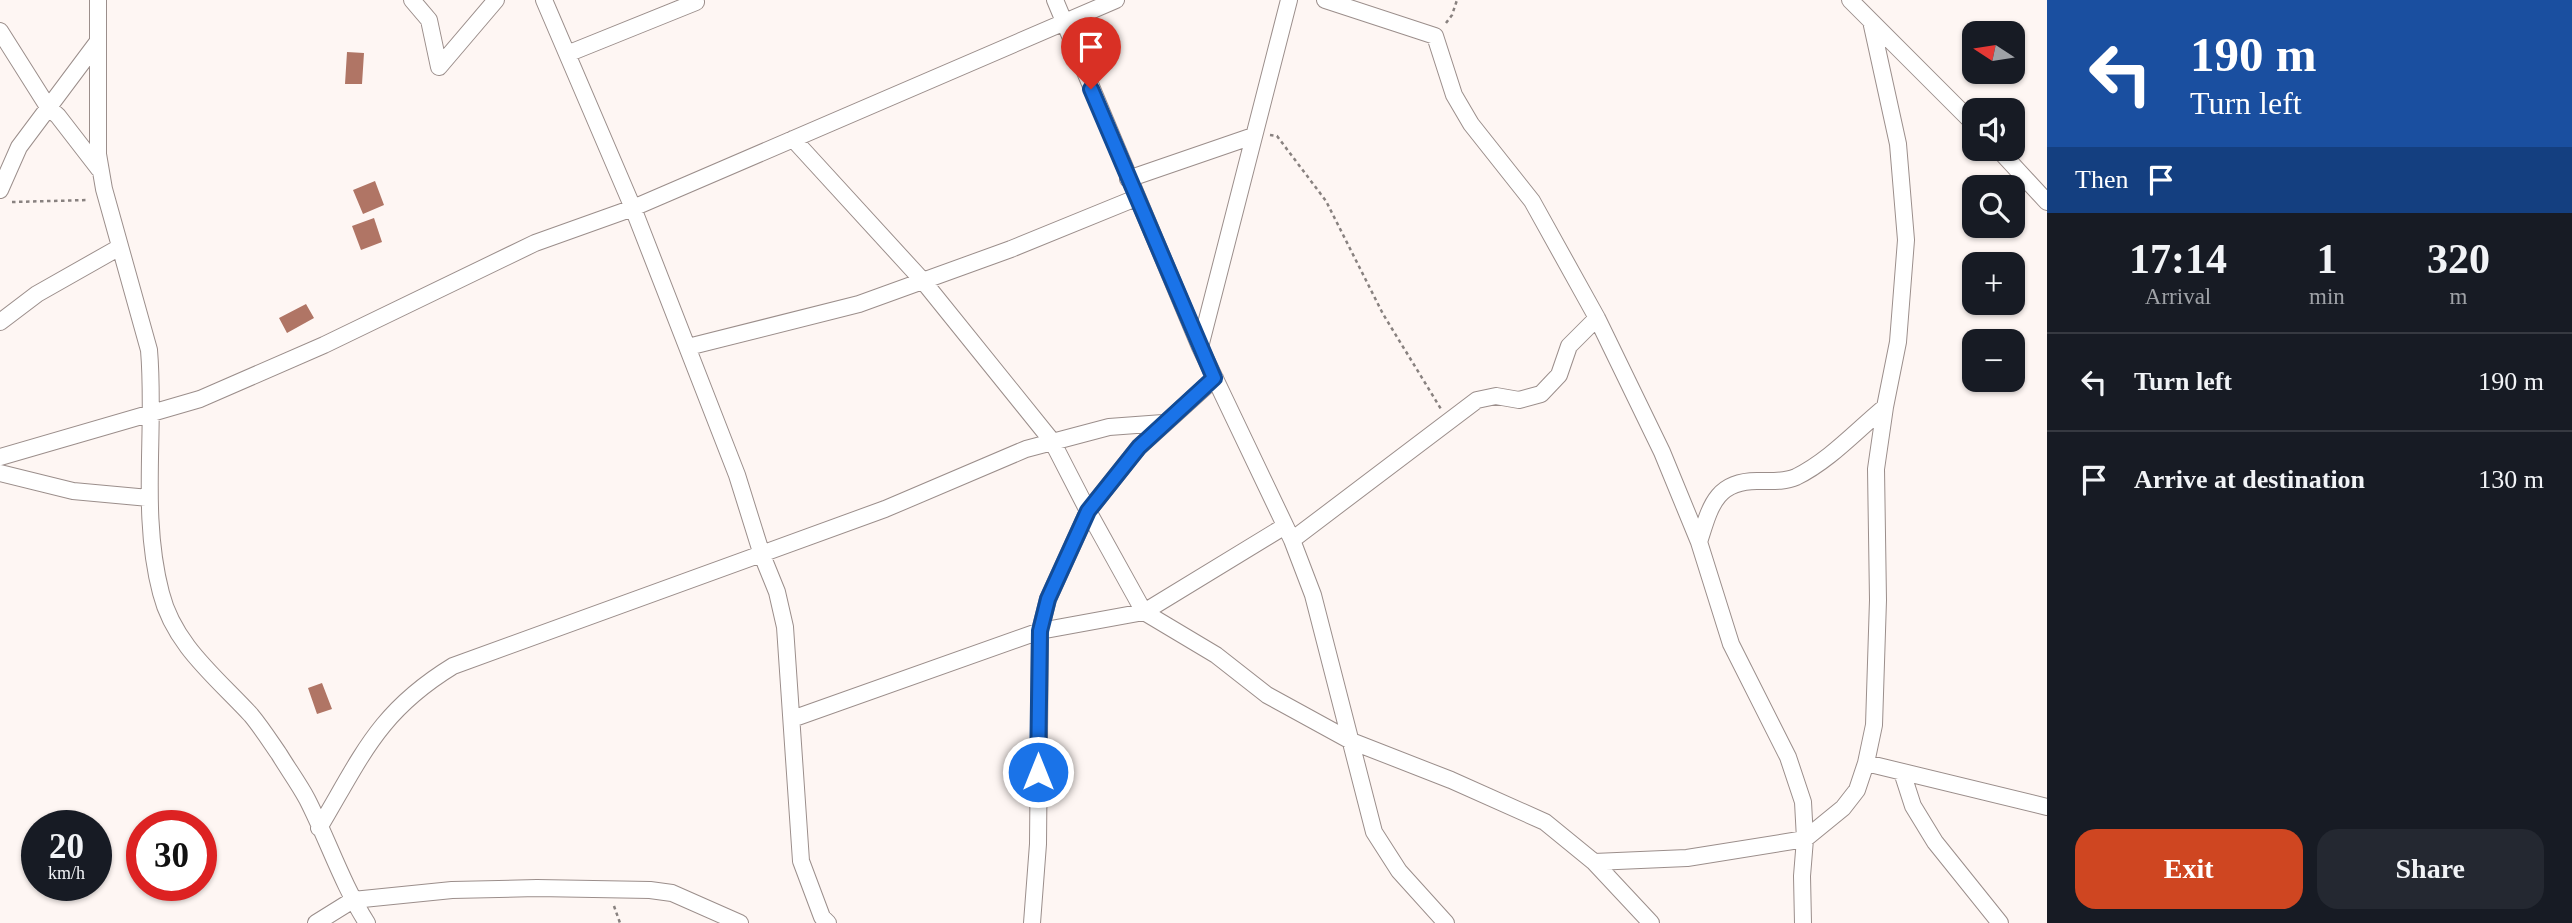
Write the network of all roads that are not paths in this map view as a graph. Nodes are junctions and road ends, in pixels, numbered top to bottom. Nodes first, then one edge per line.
1 (98, 0) edge
2 (412, 0) edge
3 (496, 0) edge
4 (544, 0) edge
5 (665, 0) edge
6 (1055, 0) edge
7 (1116, 0) edge
8 (1289, 0) edge
9 (1325, 0) edge
10 (699, 1) edge
11 (1853, 2) edge
12 (1871, 21) junction
13 (1063, 22) junction
14 (0, 31) edge
15 (96, 44) junction
16 (567, 54) junction
17 (48, 107) junction
18 (1962, 111) edge
19 (1253, 136) junction
20 (793, 139) junction
21 (2009, 161) edge
22 (101, 170) junction
23 (1128, 179) junction
24 (6, 196) edge
25 (2045, 197) edge
26 (1136, 198) junction
27 (634, 208) junction
28 (120, 247) junction
29 (923, 281) junction
30 (1597, 318) junction
31 (0, 322) edge
32 (688, 347) junction
33 (1200, 347) junction
34 (1214, 378) junction
35 (1885, 407) junction
36 (151, 415) junction
37 (1163, 423) junction
38 (1052, 441) junction
39 (0, 457) edge
40 (0, 473) edge
41 (149, 498) junction
42 (1088, 511) junction
43 (1289, 533) junction
44 (1699, 542) junction
45 (762, 555) junction
46 (1144, 612) junction
47 (1040, 631) junction
48 (792, 719) junction
49 (1351, 741) junction
50 (1867, 763) junction
51 (1902, 772) junction
52 (2047, 807) edge
53 (319, 828) junction
54 (1805, 839) junction
55 (1594, 862) junction
56 (353, 900) junction
57 (316, 923) edge
58 (367, 923) edge
59 (740, 923) edge
60 (828, 923) edge
61 (1032, 923) edge
62 (1446, 923) edge
63 (1651, 923) edge
64 (1803, 923) edge
65 (2000, 923) edge

1 - 15 street
2 - 3 street
4 - 16 street
5 - 10 street
6 - 13 street
7 - 13 street
8 - 19 street
9 - 30 street
10 - 16 street
11 - 12 street
12 - 18 street
12 - 35 street
13 - 20 street
13 - 23 street
14 - 17 street
15 - 17 street
15 - 22 street
16 - 27 street
17 - 22 street
17 - 24 street
19 - 23 street
19 - 33 street
20 - 27 street
20 - 29 street
21 - 25 street
22 - 28 street
23 - 26 street
26 - 29 street
26 - 33 street
27 - 32 street
27 - 36 street
28 - 31 street
28 - 36 street
29 - 32 street
29 - 38 street
30 - 43 street
30 - 44 street
32 - 45 street
33 - 34 street
34 - 37 street
34 - 43 street
35 - 44 street
35 - 50 street
36 - 39 street
36 - 41 street
37 - 38 street
37 - 42 street
38 - 42 street
38 - 45 street
40 - 41 street
41 - 53 street
42 - 46 street
42 - 47 street
43 - 46 street
43 - 49 street
44 - 54 street
45 - 48 street
45 - 53 street
46 - 47 street
46 - 49 street
47 - 48 street
47 - 61 street
48 - 60 street
49 - 55 street
49 - 62 street
50 - 51 street
50 - 54 street
51 - 52 street
51 - 65 street
53 - 56 street
54 - 55 street
54 - 64 street
55 - 63 street
56 - 57 street
56 - 58 street
56 - 59 street

